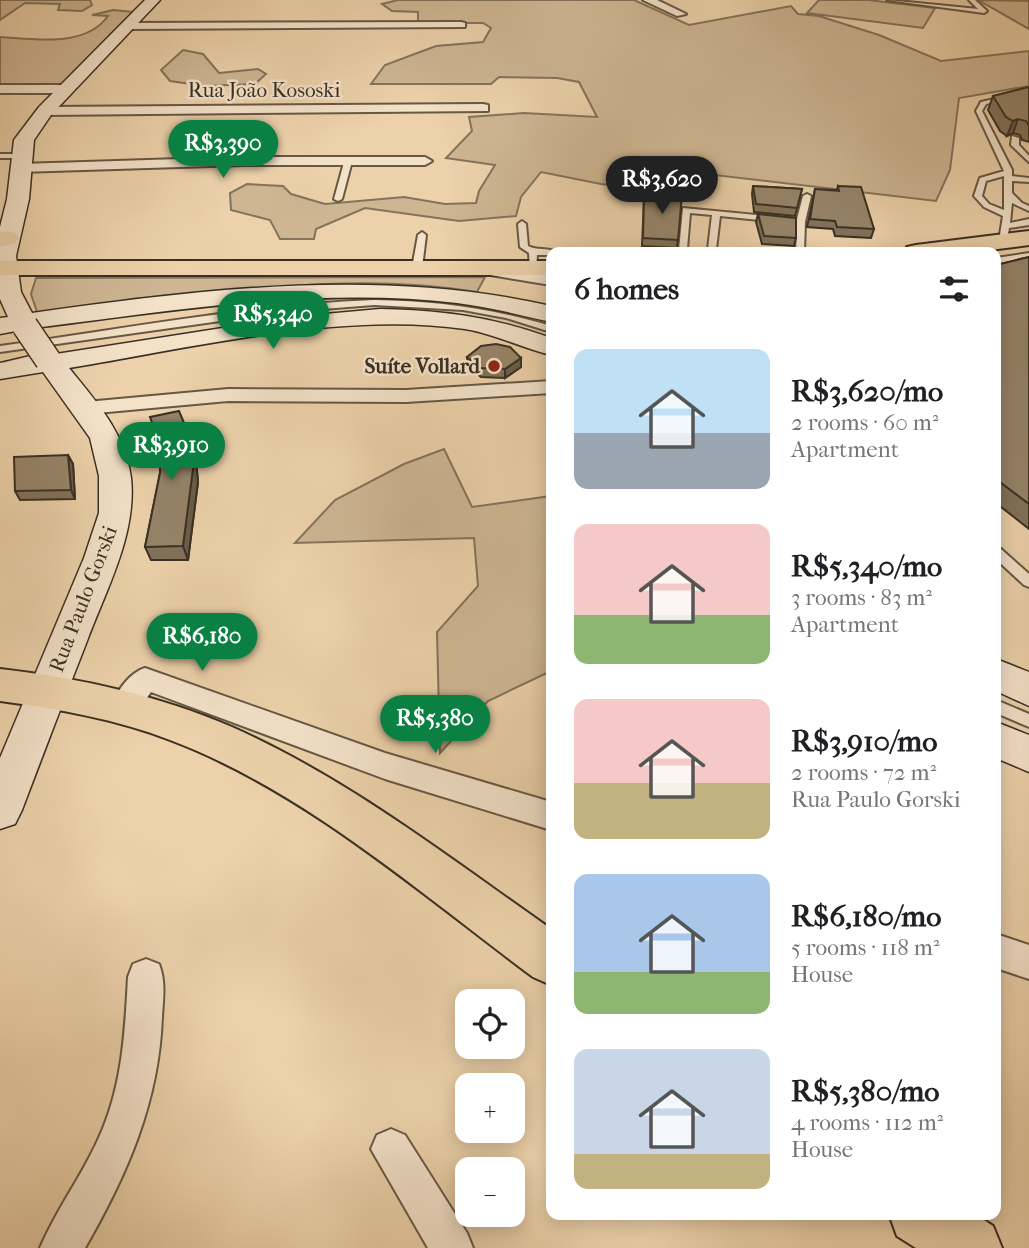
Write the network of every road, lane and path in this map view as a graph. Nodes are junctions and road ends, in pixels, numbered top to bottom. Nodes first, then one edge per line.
1 (153, 0) edge
2 (648, 0) edge
3 (890, 0) edge
4 (972, 0) edge
5 (681, 14) dead end
6 (440, 25) junction
7 (461, 25) dead end
8 (128, 26) junction
9 (438, 39) dead end
10 (0, 89) edge
11 (66, 89) junction
12 (432, 90) dead end
13 (1029, 93) edge
14 (1010, 95) junction
15 (1022, 101) edge
16 (429, 108) junction
17 (483, 108) dead end
18 (45, 111) junction
19 (990, 112) dead end
20 (983, 120) junction
21 (1015, 138) edge
22 (0, 156) edge
23 (1029, 160) edge
24 (348, 161) junction
25 (425, 161) dead end
26 (20, 162) junction
27 (1015, 170) edge
28 (1029, 180) edge
29 (1009, 195) junction
30 (807, 196) dead end
31 (338, 199) dead end
32 (1029, 209) edge
33 (716, 213) junction
34 (1007, 215) junction
35 (801, 222) junction
36 (1029, 222) edge
37 (522, 224) dead end
38 (422, 235) dead end
39 (1029, 237) edge
40 (4, 239) edge
41 (682, 247) edge
42 (714, 247) edge
43 (800, 247) edge
44 (1013, 252) edge
45 (544, 264) edge
46 (2, 268) edge
47 (417, 268) junction
48 (546, 313) edge
49 (16, 325) edge
50 (546, 328) edge
51 (546, 345) edge
52 (0, 349) edge
53 (49, 362) junction
54 (0, 371) edge
55 (546, 387) edge
56 (86, 408) junction
57 (1001, 557) edge
58 (1029, 582) edge
59 (1001, 676) edge
60 (0, 685) edge
61 (1029, 690) edge
62 (47, 691) junction
63 (124, 707) junction
64 (1001, 708) edge
65 (1029, 721) edge
66 (194, 731) junction
67 (304, 736) junction
68 (1001, 741) edge
69 (1029, 754) edge
70 (0, 810) edge
71 (546, 815) edge
72 (1001, 953) edge
73 (546, 955) edge
74 (1029, 962) edge
75 (146, 977) dead end
76 (391, 1149) dead end
77 (928, 1220) edge
78 (61, 1248) edge
79 (452, 1248) edge
80 (971, 1248) edge

1 - 8 street, Rua Paulo Gorski
2 - 5 street
3 - 4 lane
6 - 7 street
6 - 8 street
6 - 9 street
8 - 11 street, Rua Paulo Gorski
10 - 11 street
11 - 18 street, Rua Paulo Gorski
12 - 16 street
13 - 14 lane
14 - 15 lane
14 - 20 lane
16 - 17 street, Rua João Kososki
16 - 18 street, Rua João Kososki
18 - 26 street, Rua Paulo Gorski
19 - 20 lane
20 - 27 lane
21 - 23 lane
22 - 26 lane
24 - 25 street
24 - 26 street
24 - 31 lane
26 - 40 street, Rua Paulo Gorski
27 - 28 lane
27 - 29 lane
27 - 34 lane
29 - 32 lane
29 - 34 lane
30 - 35 lane
33 - 35 lane
33 - 41 lane
33 - 42 lane
34 - 44 lane
35 - 43 lane
36 - 44 lane
37 - 45 lane
38 - 47 lane
39 - 44 main road
40 - 46 street, Rua Paulo Gorski
45 - 47 main road
46 - 47 main road
46 - 49 street, Rua Paulo Gorski
48 - 49 street
49 - 53 street, Rua Paulo Gorski, bridge
50 - 52 lane
51 - 53 street
53 - 54 street
53 - 56 street, Rua Paulo Gorski
55 - 56 street
56 - 62 street, Rua Paulo Gorski
57 - 58 lane
59 - 61 street
60 - 62 main road
62 - 63 main road
62 - 70 street, Rua Paulo Gorski
63 - 66 main road
63 - 67 street
64 - 65 lane
66 - 67 street
66 - 73 main road
67 - 71 street
68 - 69 street
72 - 74 street
75 - 78 street
76 - 79 street
77 - 80 main road

